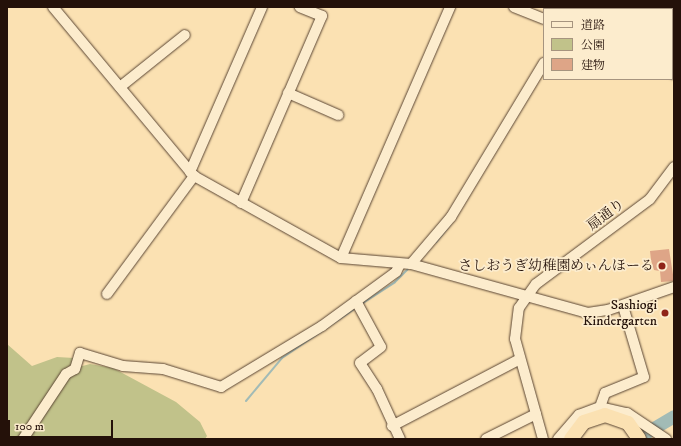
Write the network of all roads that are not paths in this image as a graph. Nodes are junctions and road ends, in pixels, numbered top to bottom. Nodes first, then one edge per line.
1 (53, 7) edge
2 (262, 7) edge
3 (300, 7) edge
4 (450, 7) edge
5 (514, 7) edge
6 (543, 19) edge
7 (185, 35) dead end
8 (543, 65) edge
9 (120, 87) junction
10 (288, 93) junction
11 (338, 115) dead end
12 (674, 167) edge
13 (192, 174) junction
14 (241, 202) junction
15 (341, 258) junction
16 (400, 264) junction
17 (411, 264) junction
18 (674, 287) edge
19 (107, 294) dead end
20 (526, 296) junction
21 (356, 301) junction
22 (623, 306) junction
23 (520, 359) junction
24 (600, 407) junction
25 (536, 414) junction
26 (392, 426) junction
27 (674, 432) edge
28 (666, 438) edge
29 (23, 439) edge
30 (400, 439) edge
31 (486, 439) edge
32 (543, 439) edge
33 (558, 439) edge
34 (571, 439) edge
35 (639, 439) edge

1 - 9 street
2 - 13 street
3 - 10 street
4 - 15 street
5 - 6 street
7 - 9 street
8 - 17 street
9 - 13 street
10 - 11 street
10 - 14 street
12 - 20 street, 扇通り
13 - 14 street
13 - 19 street
14 - 15 street
15 - 16 street
16 - 17 street
16 - 21 street
17 - 20 street
18 - 22 street
20 - 22 street
20 - 23 street
21 - 26 street
21 - 29 street
22 - 24 street
23 - 25 street
23 - 26 street
24 - 28 street
24 - 33 street
25 - 31 street
25 - 32 street
26 - 30 street
27 - 28 street
34 - 35 highway

